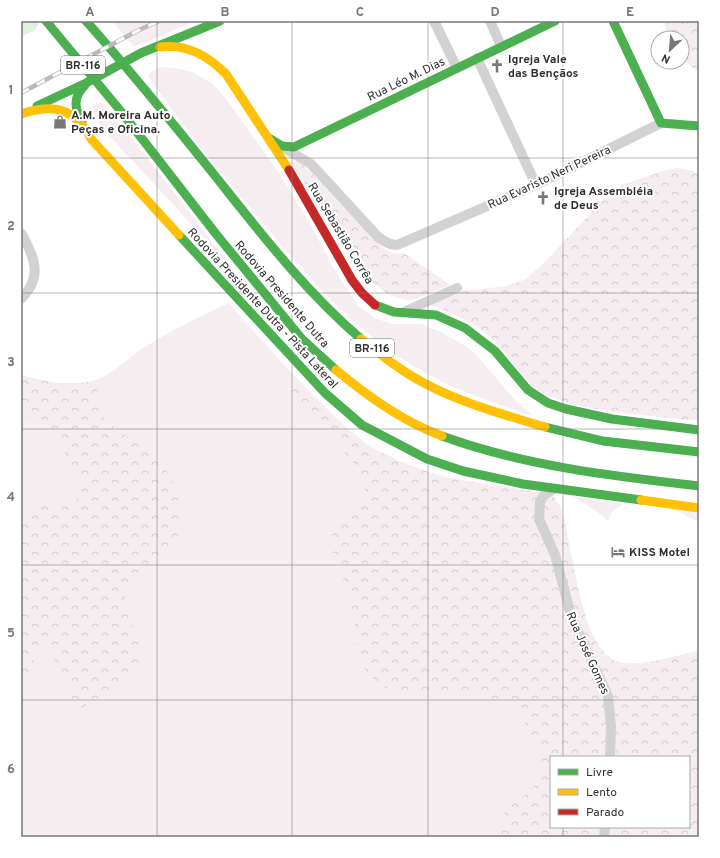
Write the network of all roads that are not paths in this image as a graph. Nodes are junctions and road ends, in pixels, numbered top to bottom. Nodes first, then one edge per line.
1 (46, 21) edge
2 (86, 21) edge
3 (220, 21) edge
4 (434, 21) edge
5 (490, 21) edge
6 (555, 21) edge
7 (613, 21) edge
8 (501, 46) junction
9 (160, 47) junction
10 (477, 58) junction
11 (457, 68) junction
12 (86, 83) junction
13 (21, 114) edge
14 (660, 123) junction
15 (84, 126) junction
16 (699, 126) edge
17 (277, 147) junction
18 (536, 185) junction
19 (21, 233) edge
20 (457, 288) dead end
21 (21, 299) edge
22 (402, 313) junction
23 (699, 430) edge
24 (699, 452) edge
25 (608, 476) junction
26 (699, 486) edge
27 (554, 489) junction
28 (699, 491) edge
29 (699, 508) edge
30 (610, 756) edge

1 - 25 main road, Rodovia Presidente Dutra / BR-116
2 - 24 main road, Rodovia Presidente Dutra / BR-116
3 - 9 main road
4 - 11 street
5 - 8 street
6 - 8 main road, Rua Léo M. Dias
7 - 14 main road
8 - 10 main road, Rua Léo M. Dias
9 - 12 main road
9 - 17 main road, Rua Sebastião Corrêa
10 - 11 main road, Rua Léo M. Dias
10 - 18 street
11 - 17 main road, Rua Léo M. Dias
12 - 13 main road
12 - 15 main road, Rodovia Presidente Dutra - Pista Lateral
13 - 15 main road
14 - 16 main road
14 - 18 street, Rua Evaristo Neri Pereira
15 - 27 main road, Rodovia Presidente Dutra - Pista Lateral
17 - 18 street, Rua Evaristo Neri Pereira
17 - 22 main road, Rua Sebastião Corrêa
19 - 21 street
20 - 22 street
22 - 23 main road, Rua Sebastião Corrêa
25 - 26 main road, Rodovia Presidente Dutra / BR-116
25 - 28 main road
27 - 29 main road, Rodovia Presidente Dutra - Pista Lateral
27 - 30 street, Rua José Gomes

